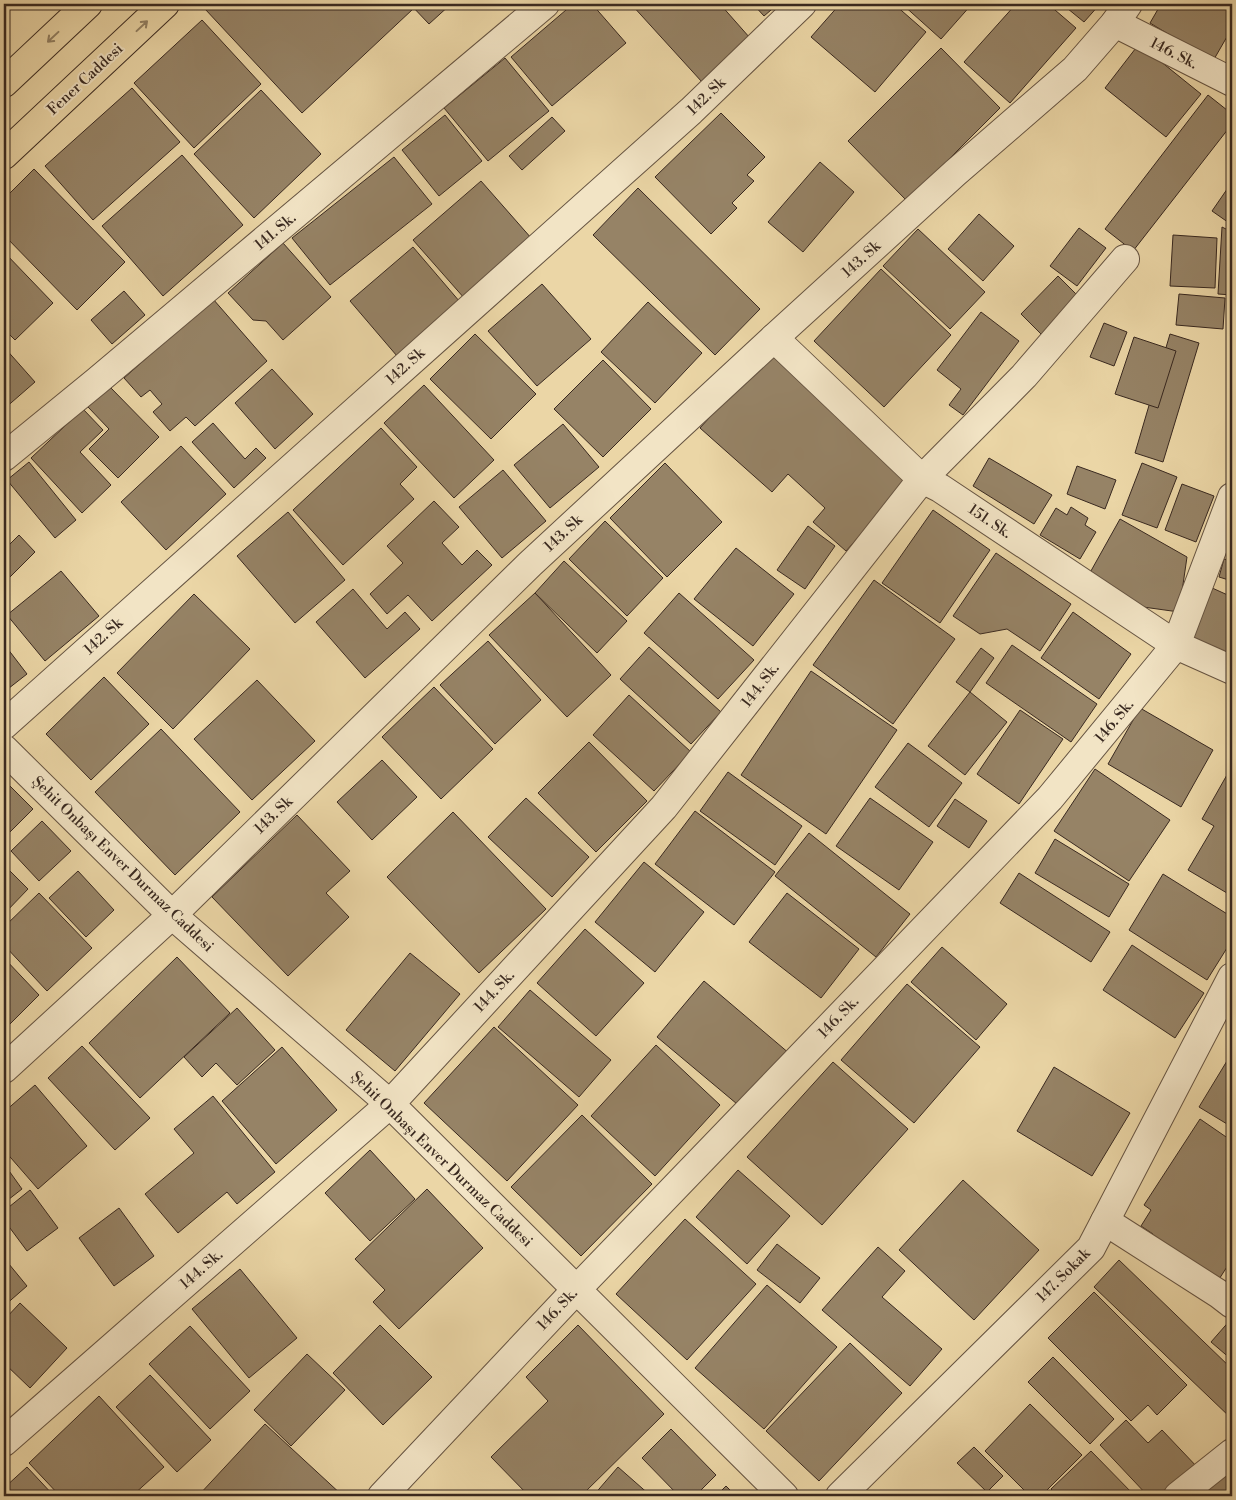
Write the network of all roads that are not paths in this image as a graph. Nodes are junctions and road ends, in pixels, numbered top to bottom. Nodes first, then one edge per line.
1 (88, 4) edge
2 (165, 4) edge
3 (546, 4) edge
4 (802, 4) edge
5 (1122, 14) edge
6 (1232, 82) edge
7 (4, 83) edge
8 (4, 155) edge
9 (1125, 259) dead end
10 (774, 338) junction
11 (4, 457) edge
12 (922, 479) junction
13 (1232, 497) edge
14 (1176, 645) junction
15 (1232, 670) edge
16 (4, 725) edge
17 (4, 749) edge
18 (172, 915) junction
19 (1232, 976) edge
20 (4, 1069) edge
21 (390, 1104) junction
22 (1105, 1221) junction
23 (576, 1290) junction
24 (1232, 1304) edge
25 (4, 1442) edge
26 (1232, 1453) edge
27 (382, 1496) edge
28 (784, 1496) edge
29 (840, 1496) edge
30 (1178, 1496) edge

1 -> 7 main road
8 -> 2 main road, Fener Caddesi
3 - 11 street, 141. Sk.
4 - 16 street, 142. Sk
5 - 6 street, 146. Sk.
5 - 10 street, 143. Sk
9 - 12 street, 144. Sk.
10 - 12 street, 151. Sk.
10 - 18 street, 143. Sk
12 - 14 street, 151. Sk.
12 - 21 street, 144. Sk.
13 - 14 street, 146. Sk.
14 - 15 street, 151. Sk.
14 - 23 street, 146. Sk.
17 - 18 street, Şehit Onbaşı Enver Durmaz Caddesi
18 - 20 street, 143. Sk
18 - 21 street, Şehit Onbaşı Enver Durmaz Caddesi
19 - 22 street, 147. Sokak
21 - 23 street, Şehit Onbaşı Enver Durmaz Caddesi
21 - 25 street, 144. Sk.
22 - 24 street
22 - 29 street, 147. Sokak
23 - 27 street, 146. Sk.
23 - 28 street, Şehit Onbaşı Enver Durmaz Caddesi
26 - 30 street

